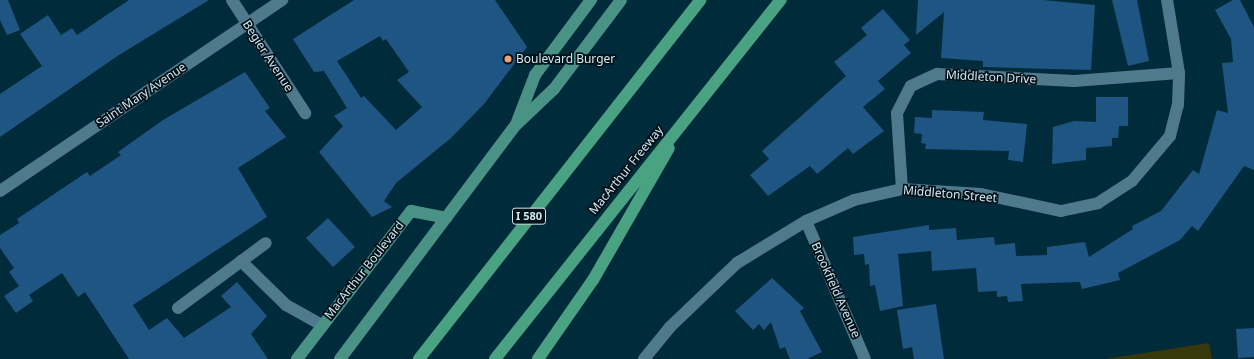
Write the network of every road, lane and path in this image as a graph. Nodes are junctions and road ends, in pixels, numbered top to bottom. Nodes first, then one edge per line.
1 (232, 0) edge
2 (282, 0) edge
3 (591, 0) edge
4 (621, 0) edge
5 (689, 0) edge
6 (700, 0) edge
7 (781, 0) edge
8 (1168, 0) edge
9 (247, 23) junction
10 (1179, 73) junction
11 (641, 74) junction
12 (305, 113) dead end
13 (688, 115) junction
14 (516, 126) junction
15 (902, 189) junction
16 (0, 191) edge
17 (446, 218) junction
18 (806, 221) junction
19 (266, 243) dead end
20 (241, 261) junction
21 (178, 308) dead end
22 (322, 325) junction
23 (297, 359) edge
24 (340, 359) edge
25 (419, 359) edge
26 (495, 359) edge
27 (538, 359) edge
28 (644, 359) edge
29 (865, 359) edge

1 - 9 street, Begier Avenue
2 - 9 street, Saint Mary Avenue
3 - 14 main road
4 - 14 main road
5 - 11 highway
6 - 11 highway, I 580
7 - 13 highway, MacArthur Freeway
8 - 10 street, Middleton Street
9 - 12 street, Begier Avenue
9 - 16 street, Saint Mary Avenue
10 - 15 street, Middleton Street
10 - 15 street, Middleton Drive
11 - 25 highway, I 580
13 - 26 highway, MacArthur Freeway
13 - 27 highway
14 - 17 main road
15 - 18 street, Middleton Street
17 - 22 main road, MacArthur Boulevard
17 - 24 main road
18 - 28 street, Middleton Street
18 - 29 street, Brookfield Avenue
19 - 20 street
20 - 21 street
20 - 22 street
22 - 23 main road, MacArthur Boulevard

